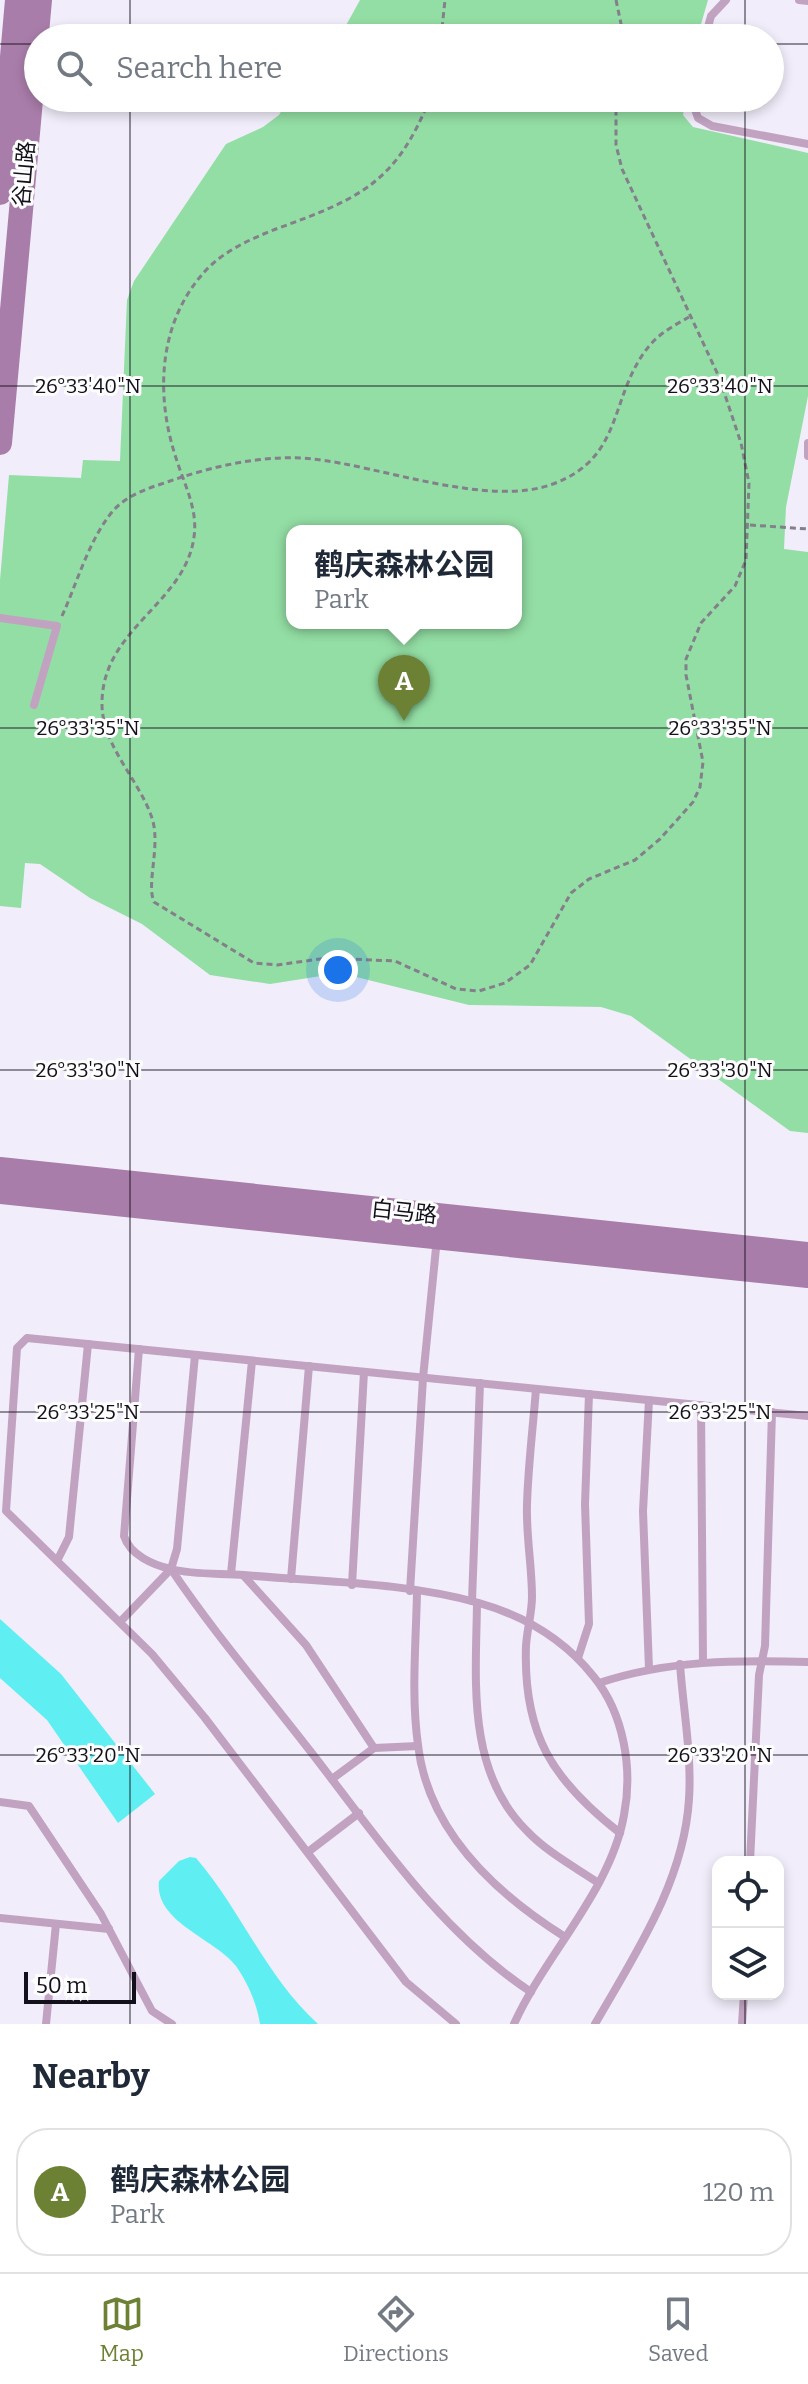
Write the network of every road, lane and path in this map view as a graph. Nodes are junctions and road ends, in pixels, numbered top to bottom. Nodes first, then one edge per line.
1 (17, 0) edge
2 (40, 0) edge
3 (445, 0) edge
4 (616, 0) edge
5 (726, 0) edge
6 (799, 0) edge
7 (808, 1) edge
8 (38, 24) edge
9 (442, 24) edge
10 (621, 24) edge
11 (709, 24) edge
12 (30, 112) edge
13 (423, 112) edge
14 (616, 112) edge
15 (696, 112) edge
16 (808, 144) edge
17 (0, 193) edge
18 (689, 317) junction
19 (0, 443) edge
20 (808, 443) edge
21 (808, 456) edge
22 (182, 477) junction
23 (750, 525) junction
24 (808, 529) edge
25 (0, 618) edge
26 (57, 626) junction
27 (34, 705) dead end
28 (0, 1169) edge
29 (0, 1192) edge
30 (438, 1238) junction
31 (808, 1254) edge
32 (808, 1276) edge
33 (88, 1344) junction
34 (139, 1349) junction
35 (195, 1355) junction
36 (252, 1361) junction
37 (309, 1366) junction
38 (364, 1372) junction
39 (423, 1378) junction
40 (480, 1383) junction
41 (536, 1389) junction
42 (589, 1394) junction
43 (649, 1400) junction
44 (701, 1405) junction
45 (772, 1412) junction
46 (808, 1416) edge
47 (4, 1441) edge
48 (58, 1559) junction
49 (171, 1569) junction
50 (231, 1574) junction
51 (243, 1575) junction
52 (291, 1579) junction
53 (352, 1585) junction
54 (414, 1592) junction
55 (475, 1602) junction
56 (121, 1621) junction
57 (528, 1623) junction
58 (578, 1658) junction
59 (762, 1660) junction
60 (703, 1662) junction
61 (808, 1662) edge
62 (680, 1664) junction
63 (649, 1669) junction
64 (599, 1683) junction
65 (418, 1746) junction
66 (374, 1748) junction
67 (332, 1779) junction
68 (0, 1802) edge
69 (359, 1813) junction
70 (620, 1833) junction
71 (308, 1852) junction
72 (750, 1856) edge
73 (597, 1882) junction
74 (0, 1918) edge
75 (56, 1924) junction
76 (109, 1929) junction
77 (565, 1937) junction
78 (531, 1992) junction
79 (744, 2000) edge
80 (161, 2022) edge
81 (46, 2024) edge
82 (172, 2024) edge
83 (456, 2024) edge
84 (514, 2024) edge
85 (595, 2024) edge
86 (742, 2024) edge

1 - 17 street, 谷山路
2 - 8 street, 谷山路
3 - 9 path
4 - 10 path
5 - 11 lane
6 - 7 lane
12 - 19 street, 谷山路
13 - 22 path
14 - 18 path
15 - 16 lane
18 - 22 path
18 - 23 path
20 - 21 lane
22 - 23 path
22 - 26 path
23 - 24 path
25 - 26 lane
26 - 27 lane
28 - 31 street, 白马路
29 - 30 street, 白马路
30 - 32 street, 白马路
30 - 39 lane
33 - 34 lane
33 - 47 lane
33 - 48 lane
34 - 35 lane
34 - 49 lane
35 - 36 lane
35 - 49 lane
36 - 37 lane
36 - 50 lane
37 - 38 lane
37 - 52 lane
38 - 39 lane
38 - 53 lane
39 - 40 lane
39 - 54 lane
40 - 41 lane
40 - 55 lane
41 - 42 lane
41 - 57 lane
42 - 43 lane
42 - 58 lane
43 - 44 lane
43 - 63 lane
44 - 45 lane
44 - 60 lane
45 - 46 lane
45 - 59 lane
47 - 48 lane
48 - 56 lane
49 - 50 lane
49 - 56 lane
49 - 67 lane
50 - 51 lane
51 - 52 lane
51 - 66 lane
52 - 53 lane
53 - 54 lane
54 - 55 lane
54 - 65 lane
55 - 57 lane
55 - 73 lane
56 - 71 lane
57 - 58 lane
57 - 70 lane
58 - 64 lane
59 - 60 lane
59 - 61 lane
59 - 72 lane
60 - 62 lane
62 - 63 lane
62 - 85 lane
63 - 64 lane
64 - 70 lane
65 - 66 lane
65 - 77 lane
66 - 67 lane
67 - 69 lane
68 - 76 lane
69 - 71 lane
69 - 78 lane
70 - 73 lane
71 - 83 lane
73 - 77 lane
74 - 75 lane
75 - 76 lane
75 - 81 lane
76 - 80 lane
77 - 78 lane
78 - 84 lane
79 - 86 lane
80 - 82 lane

